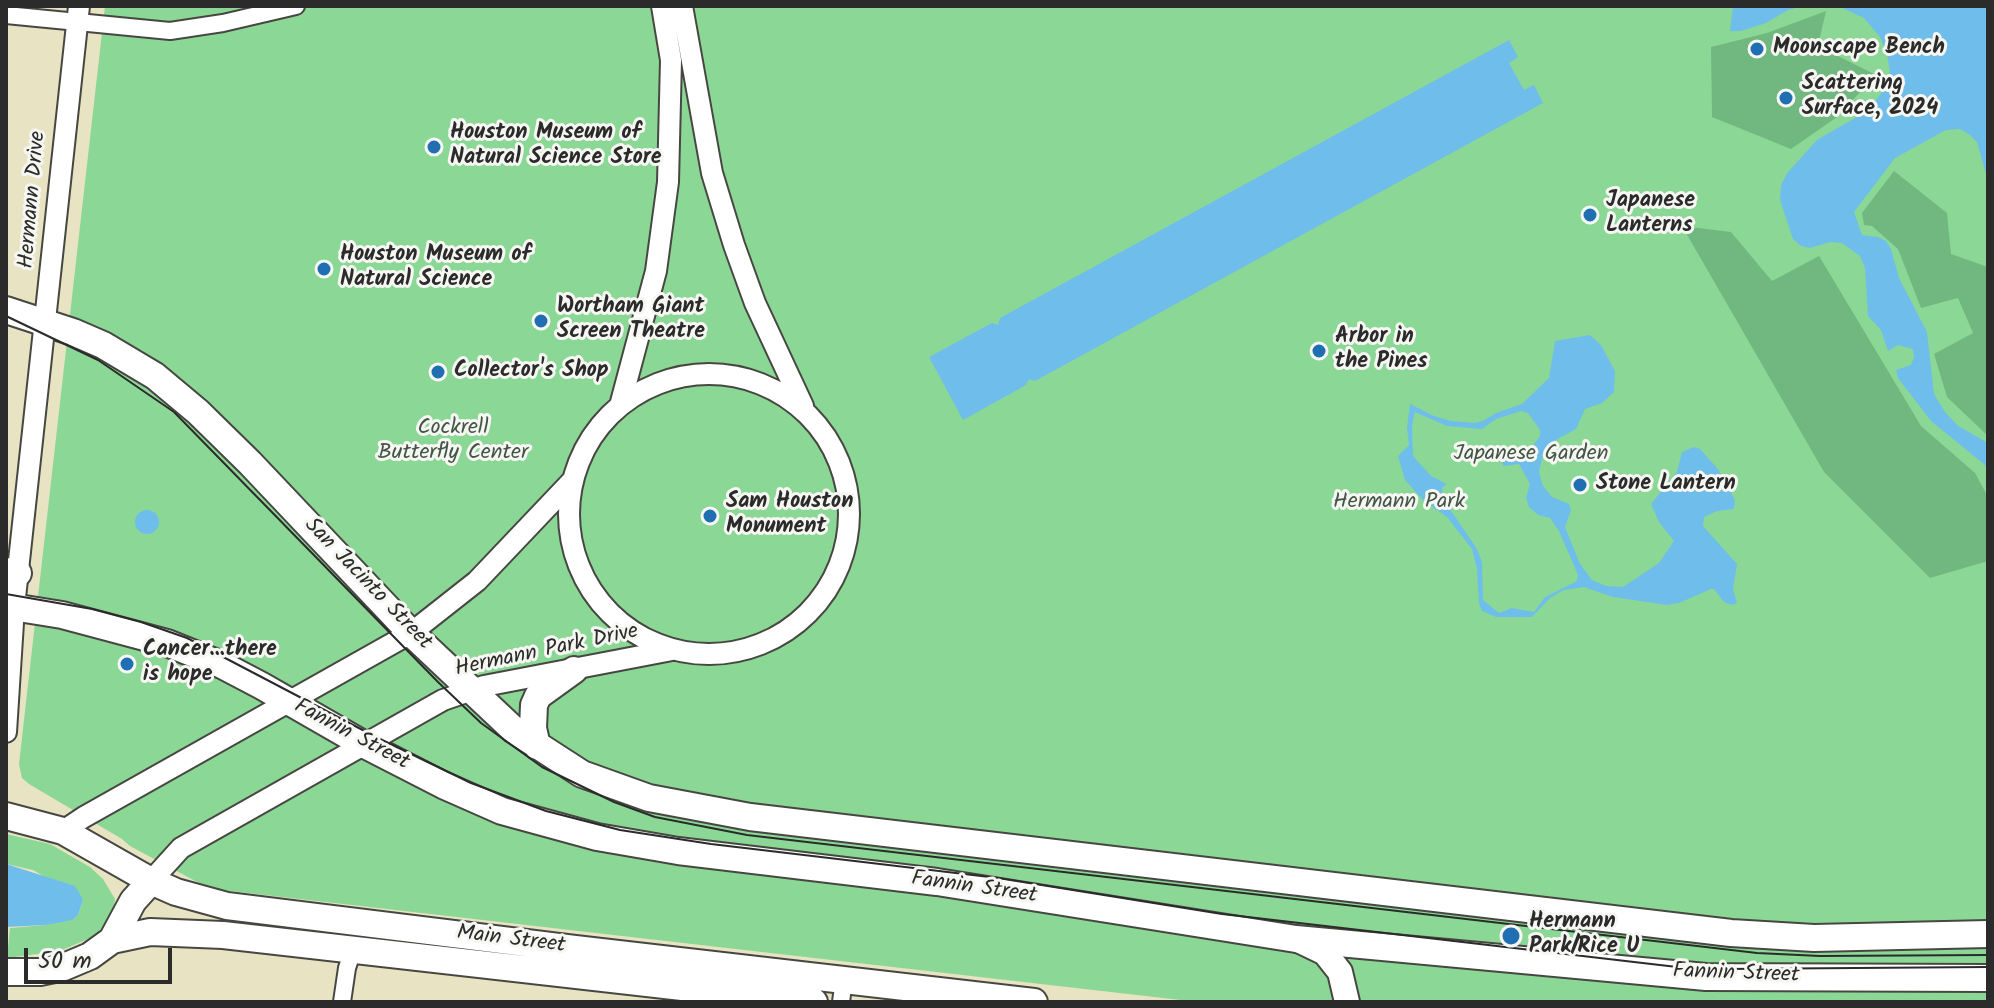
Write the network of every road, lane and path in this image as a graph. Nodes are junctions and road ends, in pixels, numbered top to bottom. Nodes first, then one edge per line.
1 (296, 6) edge
2 (662, 6) edge
3 (682, 6) edge
4 (78, 14) edge
5 (6, 15) edge
6 (6, 310) edge
7 (45, 322) junction
8 (621, 402) junction
9 (805, 409) junction
10 (572, 481) junction
11 (12, 572) edge
12 (10, 607) edge
13 (411, 633) junction
14 (672, 650) junction
15 (574, 670) junction
16 (470, 689) junction
17 (288, 702) junction
18 (6, 732) edge
19 (363, 744) junction
20 (537, 746) junction
21 (6, 816) edge
22 (750, 817) joint
23 (63, 831) junction
24 (142, 891) junction
25 (1988, 934) edge
26 (1296, 939) junction
27 (112, 940) junction
28 (353, 950) junction
29 (6, 972) edge
30 (1988, 978) edge
31 (842, 991) edge
32 (342, 1002) edge
33 (814, 1002) edge
34 (1034, 1002) edge
35 (1347, 1002) edge

1 - 4 street
2 - 8 street
3 - 9 street
4 - 5 street
4 - 7 street, Hermann Drive
6 - 7 main road, San Jacinto Street
7 - 11 street, Hermann Drive
7 - 13 main road, San Jacinto Street
8 - 9 street
8 - 10 street
9 - 14 street
10 - 13 street
10 - 14 street
11 - 12 street, Hermann Drive
12 - 17 main road, Fannin Street
12 - 18 street, Hermann Drive
13 - 16 main road, San Jacinto Street
13 - 17 street
14 - 15 street, Hermann Park Drive
15 - 16 street, Hermann Park Drive
15 - 20 main road
16 - 19 street, Hermann Park Drive
16 - 20 main road, San Jacinto Street
17 - 19 main road, Fannin Street
17 - 23 street
19 - 24 street, Hermann Park Drive
19 - 26 main road, Fannin Street
20 - 22 main road, San Jacinto Street
21 - 23 main road
22 - 25 main road, Fannin Street
23 - 24 main road
24 - 27 main road
24 - 31 main road, Main Street
26 - 30 main road, Fannin Street
26 - 35 main road
27 - 28 main road, Main Street
27 - 29 main road, Main Street
28 - 32 street
28 - 33 main road, Main Street
31 - 34 main road, Main Street

